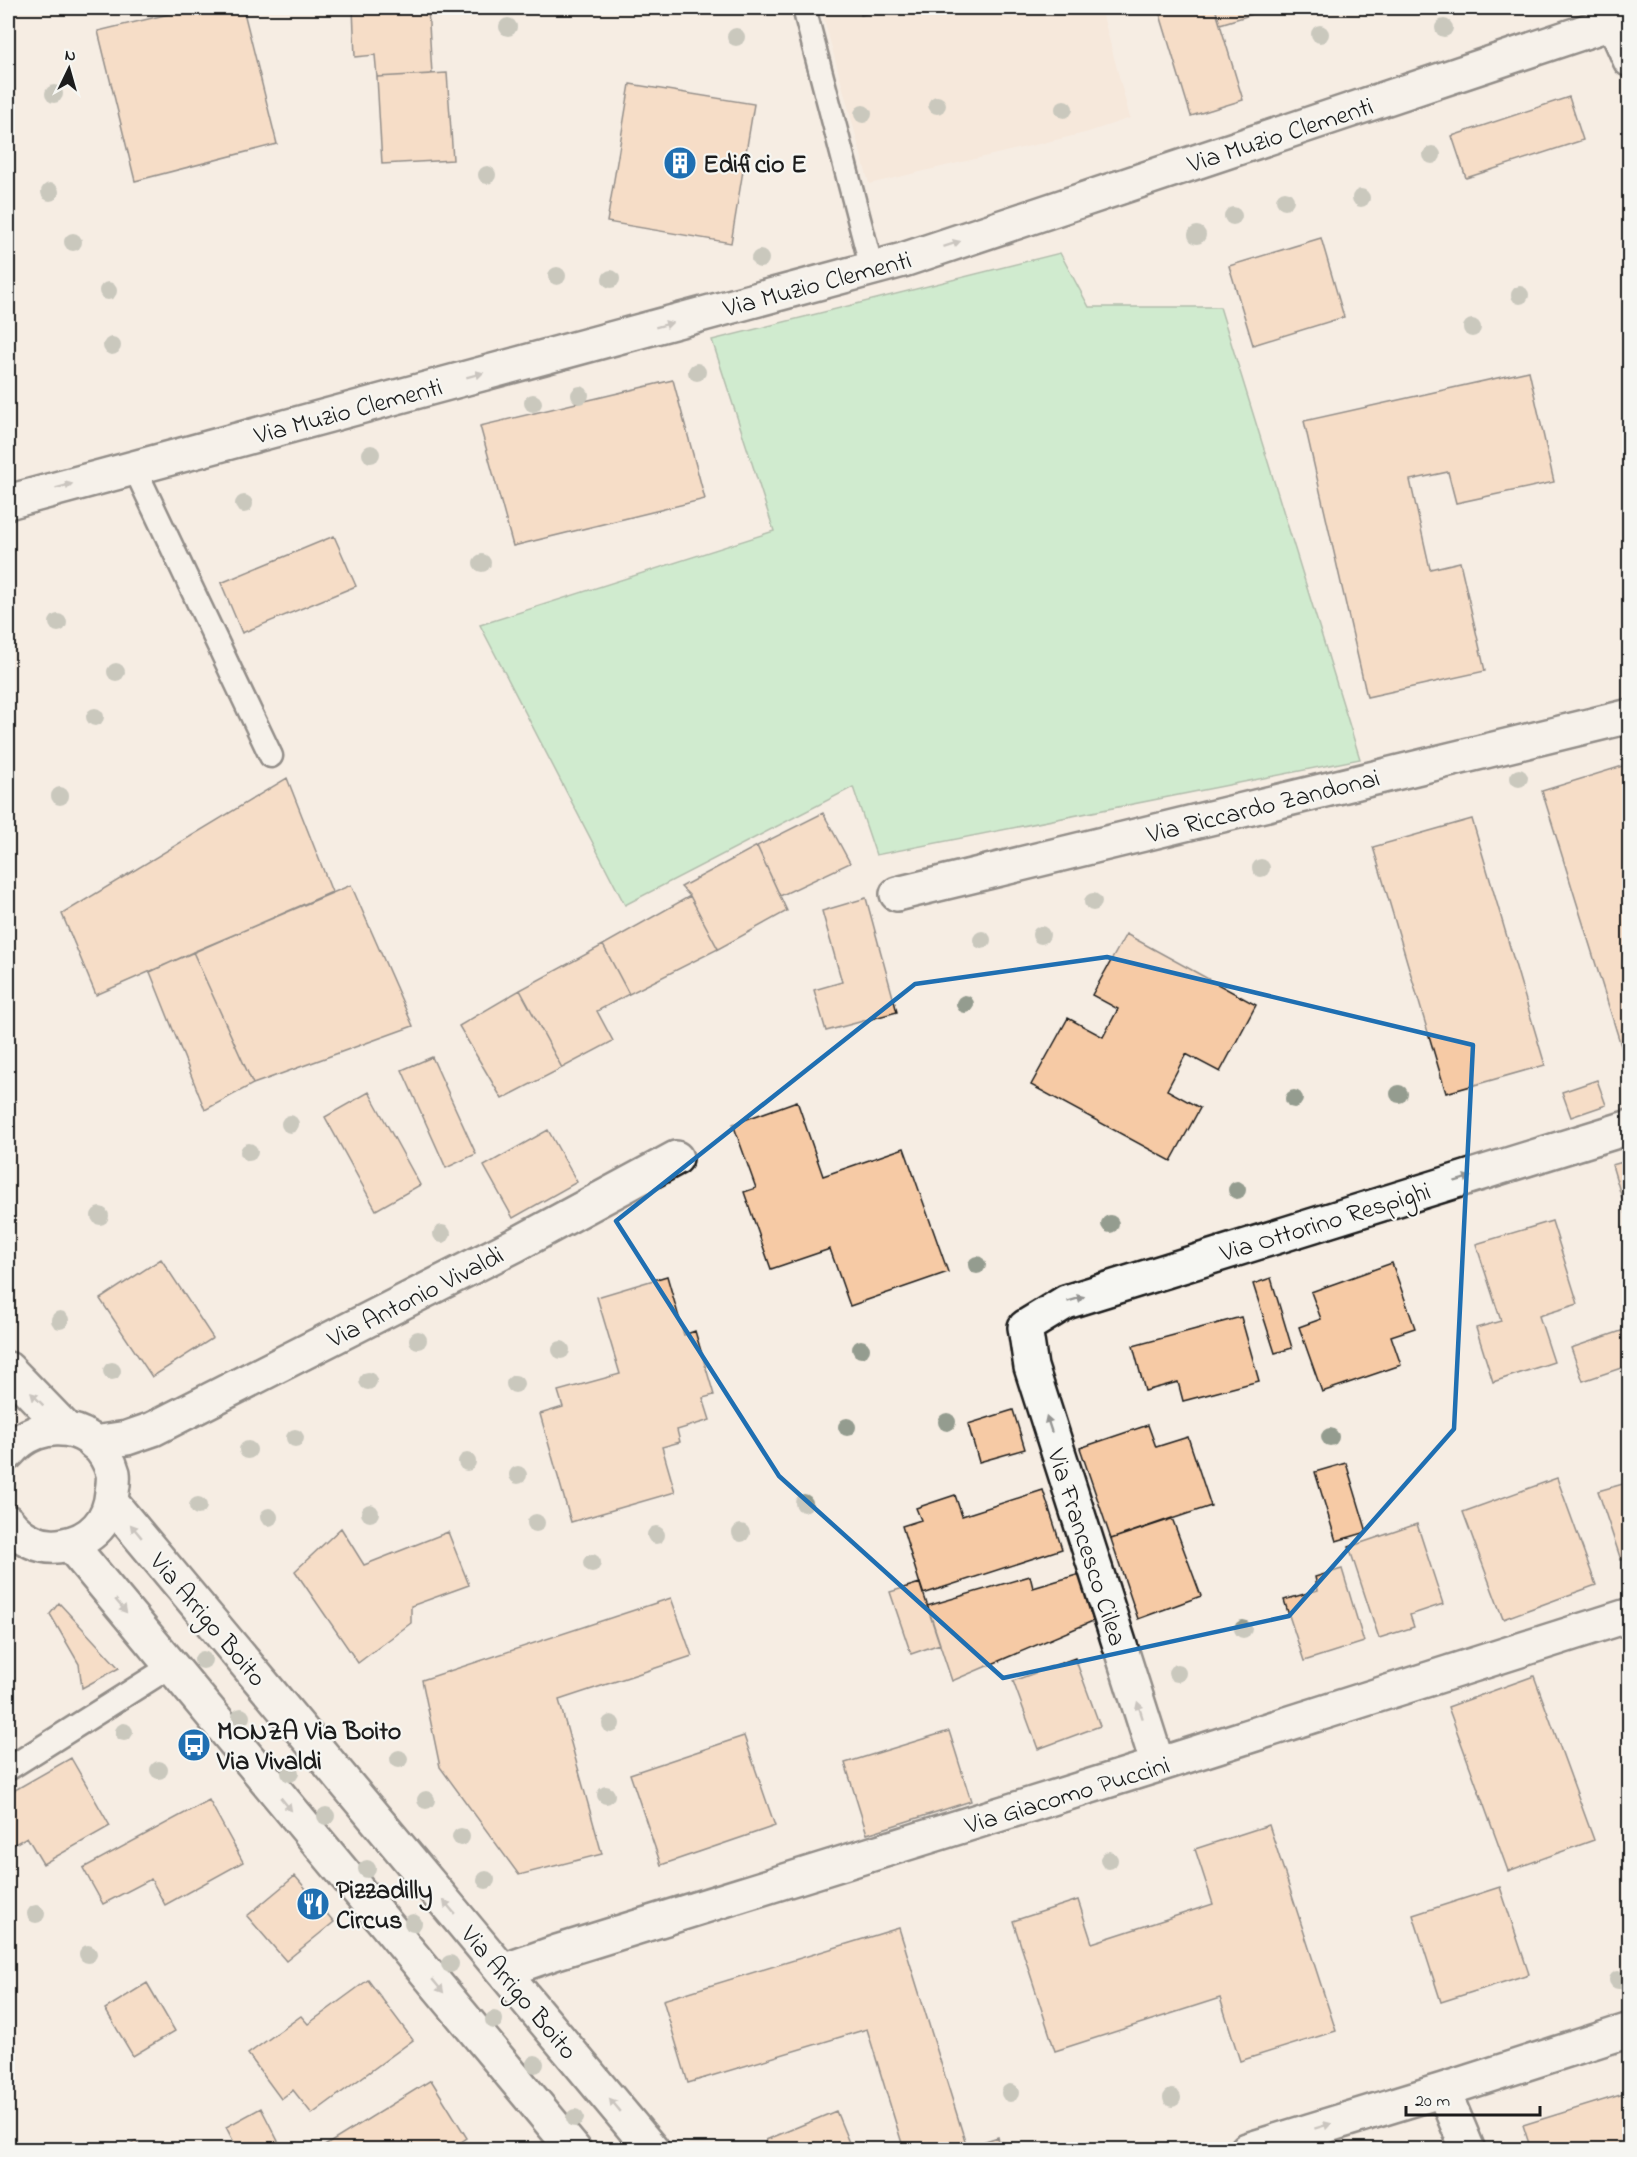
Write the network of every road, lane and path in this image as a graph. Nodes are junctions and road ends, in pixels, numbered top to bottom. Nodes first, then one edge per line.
1 (804, 8) edge
2 (1611, 15) edge
3 (1629, 60) edge
4 (872, 268) junction
5 (134, 467) junction
6 (8, 502) edge
7 (1629, 716) edge
8 (271, 756) dead end
9 (897, 894) dead end
10 (1629, 1127) edge
11 (676, 1158) dead end
12 (1025, 1327) joint
13 (8, 1369) edge
14 (153, 1429) junction
15 (80, 1436) junction
16 (8, 1453) edge
17 (112, 1488) junction
18 (8, 1522) edge
19 (70, 1544) junction
20 (1629, 1615) edge
21 (171, 1666) junction
22 (1158, 1765) junction
23 (8, 1769) edge
24 (503, 1971) junction
25 (1629, 2030) edge
26 (1443, 2090) junction
27 (574, 2150) edge
28 (652, 2150) edge
29 (1247, 2150) edge
30 (1468, 2150) edge

1 - 4 lane
2 - 3 street
4 -> 2 street, Via Muzio Clementi
5 -> 4 street, Via Muzio Clementi
6 -> 5 street, Via Muzio Clementi
5 - 8 lane
7 - 9 street, Via Riccardo Zandonai
12 -> 10 street, Via Ottorino Respighi
11 - 14 street, Via Antonio Vivaldi
22 -> 12 street, Via Francesco Cilea
15 -> 13 street
14 - 15 street, Via Antonio Vivaldi
14 - 17 street, Via Antonio Vivaldi
15 - 16 street, Via Antonio Vivaldi
15 - 17 street, Via Arrigo Boito
17 - 19 street, Via Antonio Vivaldi
24 -> 17 street, Via Arrigo Boito
18 - 19 street
19 -> 21 street
20 - 22 street, Via Giacomo Puccini
21 - 23 lane
21 -> 27 street
22 - 24 street, Via Giacomo Puccini
28 -> 24 street, Via Arrigo Boito
25 - 26 street
29 -> 26 street
26 - 30 street

